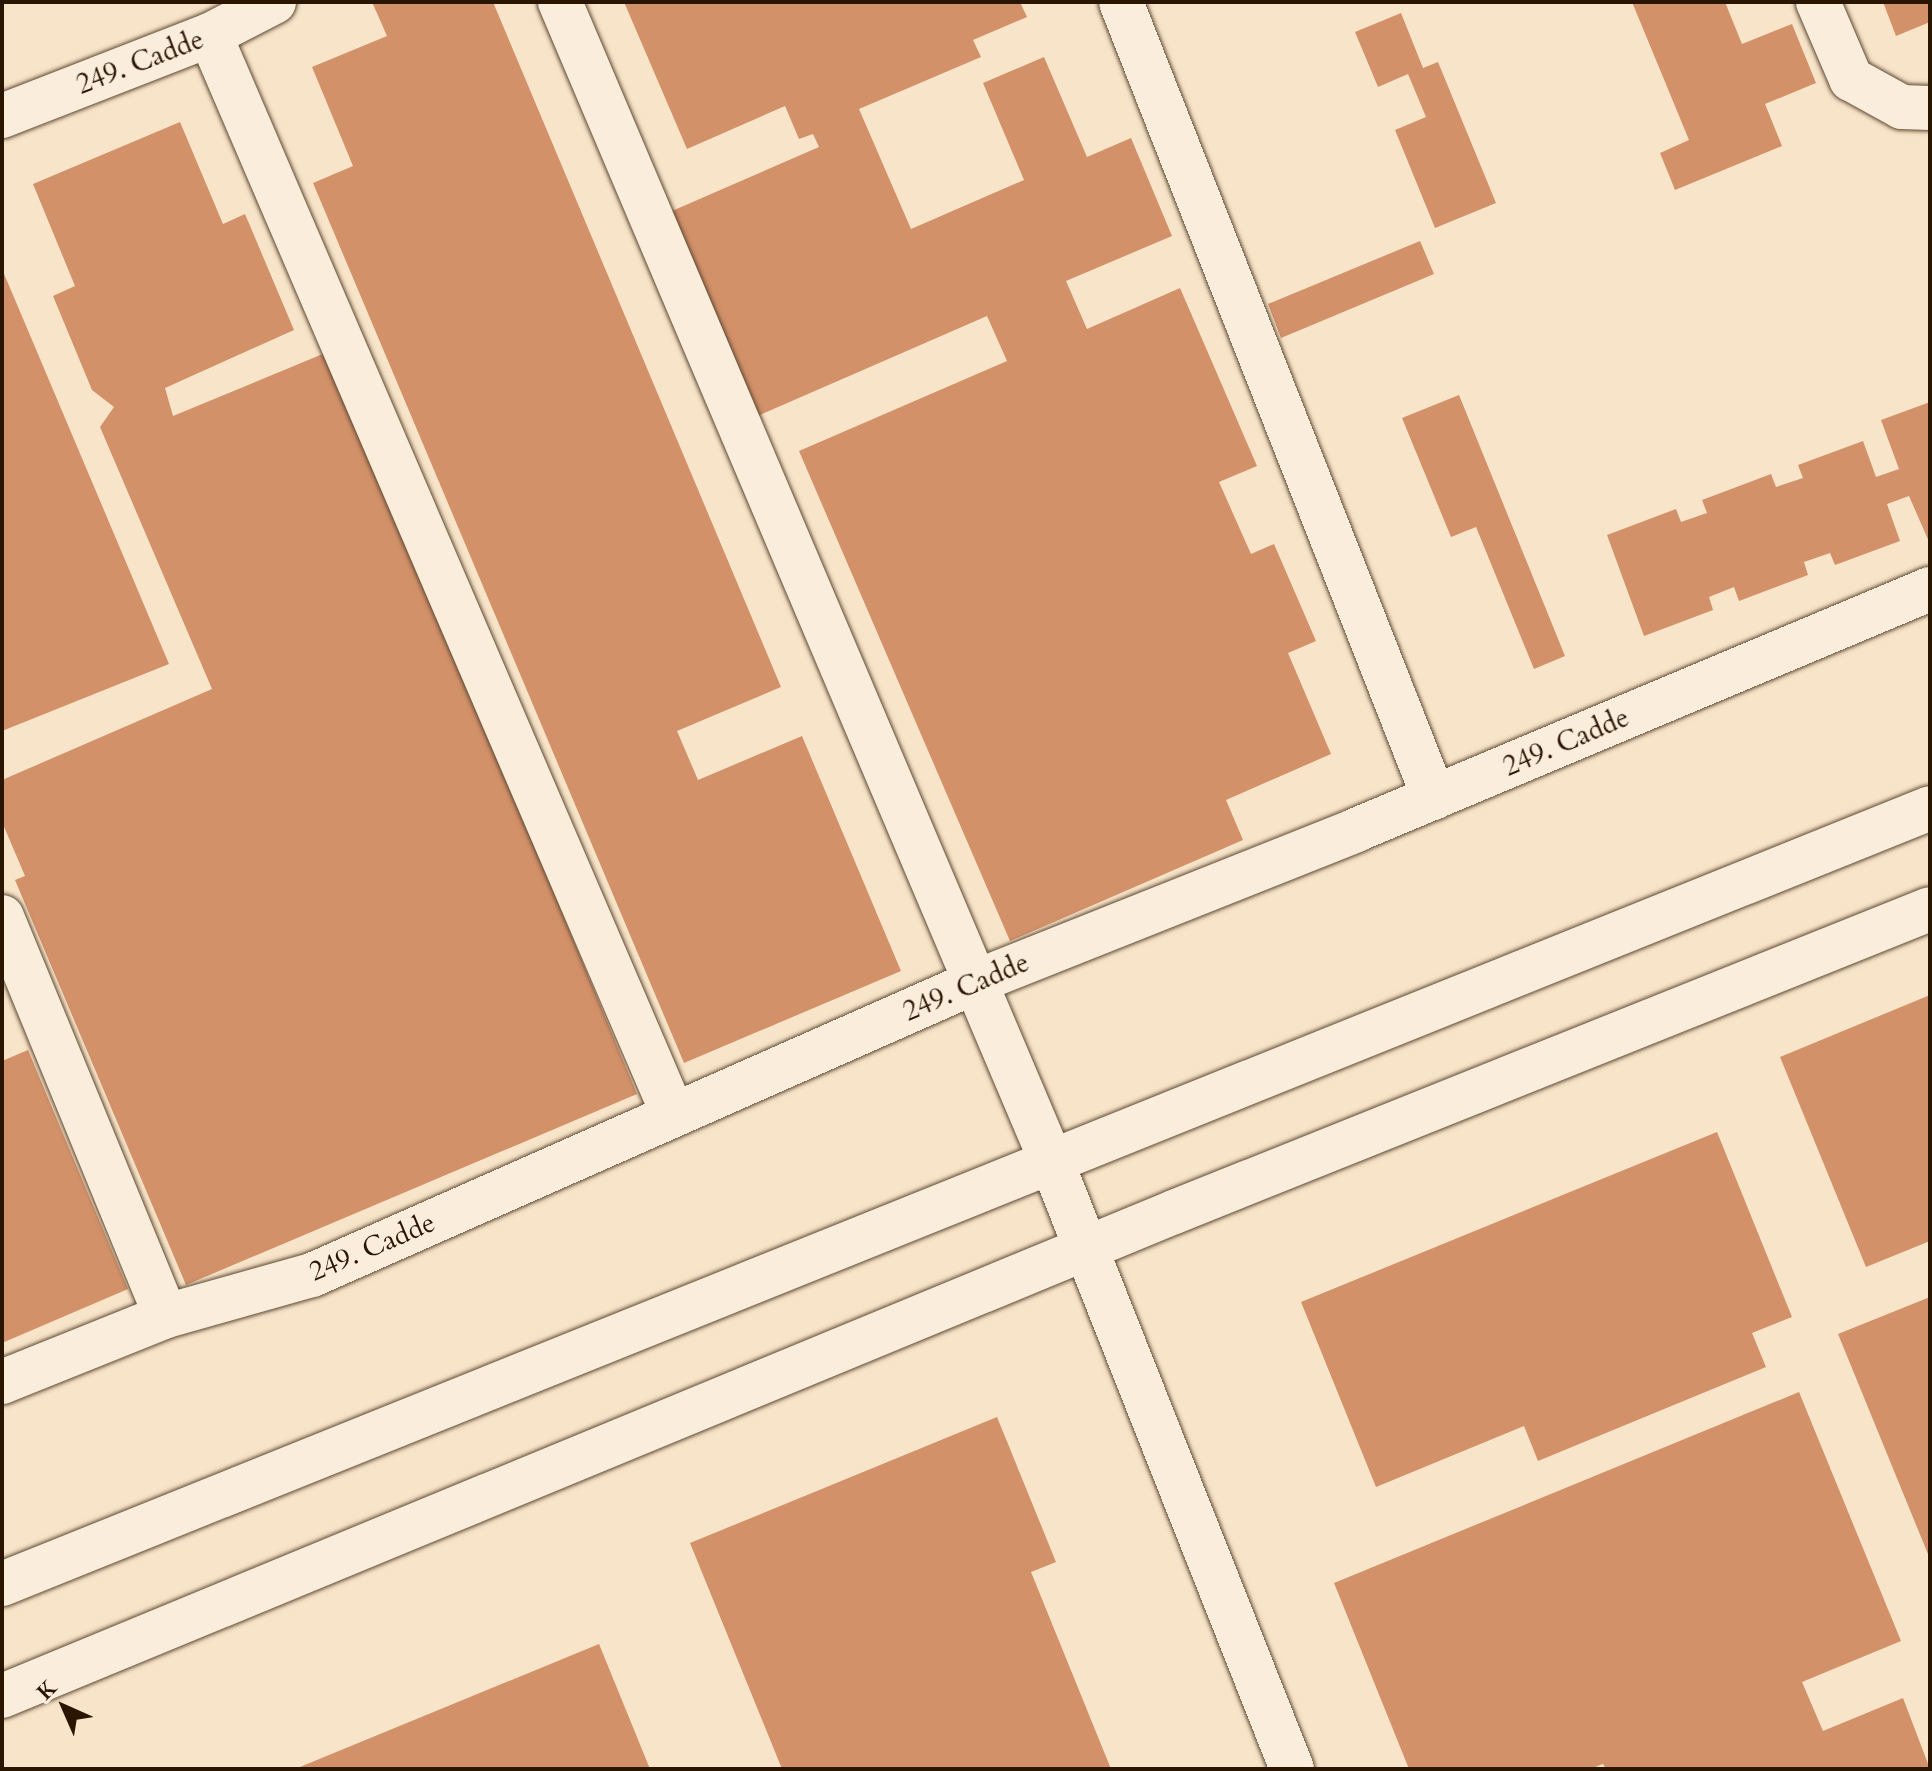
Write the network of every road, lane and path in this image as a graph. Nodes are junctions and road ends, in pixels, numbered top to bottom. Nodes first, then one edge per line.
1 (274, 2) edge
2 (560, 2) edge
3 (1121, 2) edge
4 (1818, 2) edge
5 (210, 35) junction
6 (1930, 108) edge
7 (2, 116) edge
8 (1930, 589) edge
9 (1434, 798) junction
10 (1930, 808) edge
11 (1930, 909) edge
12 (2, 917) edge
13 (975, 982) junction
14 (673, 1114) junction
15 (1053, 1165) junction
16 (1084, 1249) junction
17 (166, 1316) junction
18 (2, 1382) edge
19 (2, 1584) edge
20 (2, 1696) edge
21 (1292, 1769) edge

1 - 5 street, 249. Cadde
2 - 13 street
3 - 9 street
4 - 6 street
5 - 7 street, 249. Cadde
5 - 14 street
8 - 9 street, 249. Cadde
9 - 13 street, 249. Cadde
10 - 15 street
11 - 16 street
12 - 17 street
13 - 14 street, 249. Cadde
13 - 15 street
14 - 17 street, 249. Cadde
15 - 16 street
15 - 19 street
16 - 20 street
16 - 21 street
17 - 18 street, 249. Cadde

